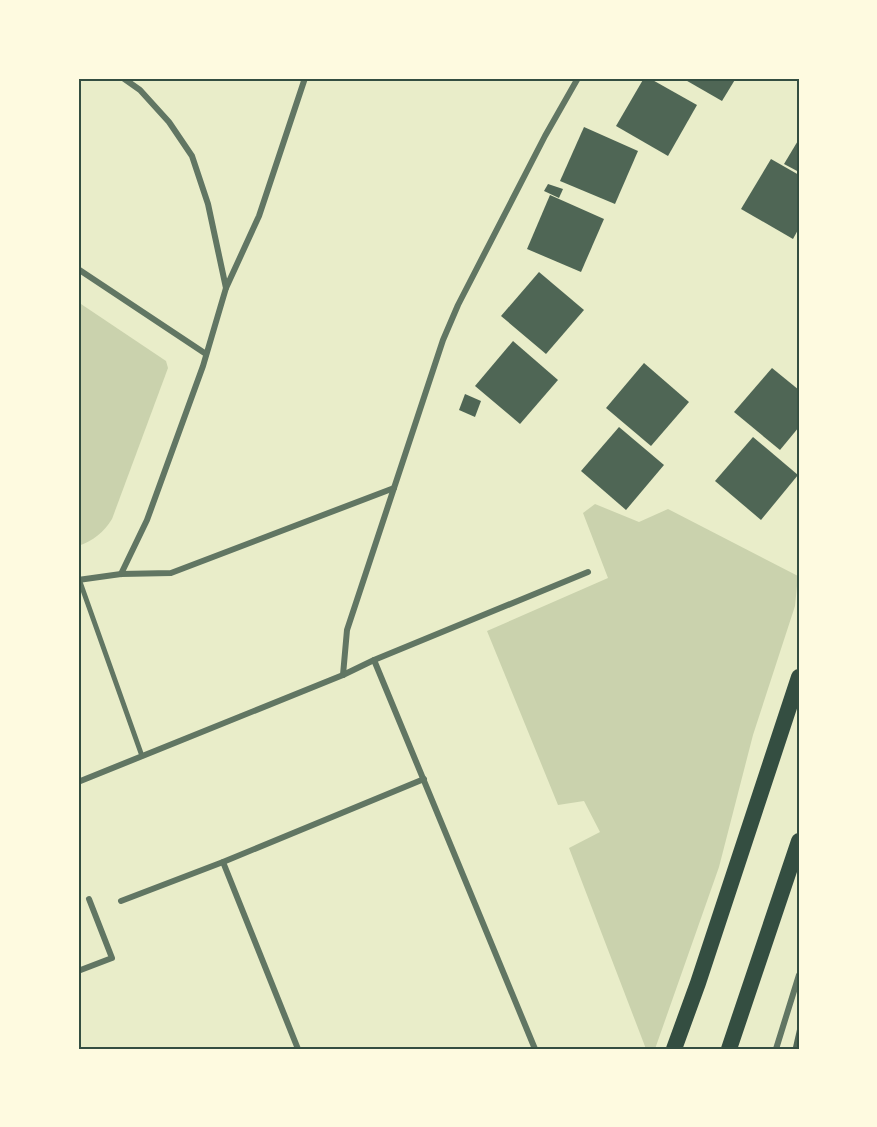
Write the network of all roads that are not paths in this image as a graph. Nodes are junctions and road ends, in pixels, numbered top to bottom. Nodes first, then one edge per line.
1 (123, 78) edge
2 (305, 78) edge
3 (578, 78) edge
4 (78, 269) edge
5 (226, 288) junction
6 (206, 354) junction
7 (394, 488) junction
8 (588, 572) dead end
9 (121, 574) junction
10 (79, 580) edge
11 (374, 660) junction
12 (343, 675) junction
13 (799, 677) edge
14 (142, 756) junction
15 (424, 779) junction
16 (78, 782) edge
17 (799, 841) edge
18 (223, 862) junction
19 (88, 899) dead end
20 (121, 901) dead end
21 (78, 971) edge
22 (799, 975) edge
23 (298, 1049) edge
24 (535, 1049) edge
25 (674, 1049) edge
26 (729, 1049) edge
27 (776, 1049) edge

1 - 5 street
2 - 5 street
3 - 7 street
4 - 6 street
5 - 6 street
6 - 9 street
7 - 9 street
7 - 12 street
8 - 11 street
9 - 10 street
10 - 14 street
11 - 12 street
11 - 15 street
12 - 14 street
13 - 25 highway
14 - 16 street
15 - 18 street
15 - 24 street
17 - 26 highway
18 - 20 street
18 - 23 street
19 - 21 street
22 - 27 street

